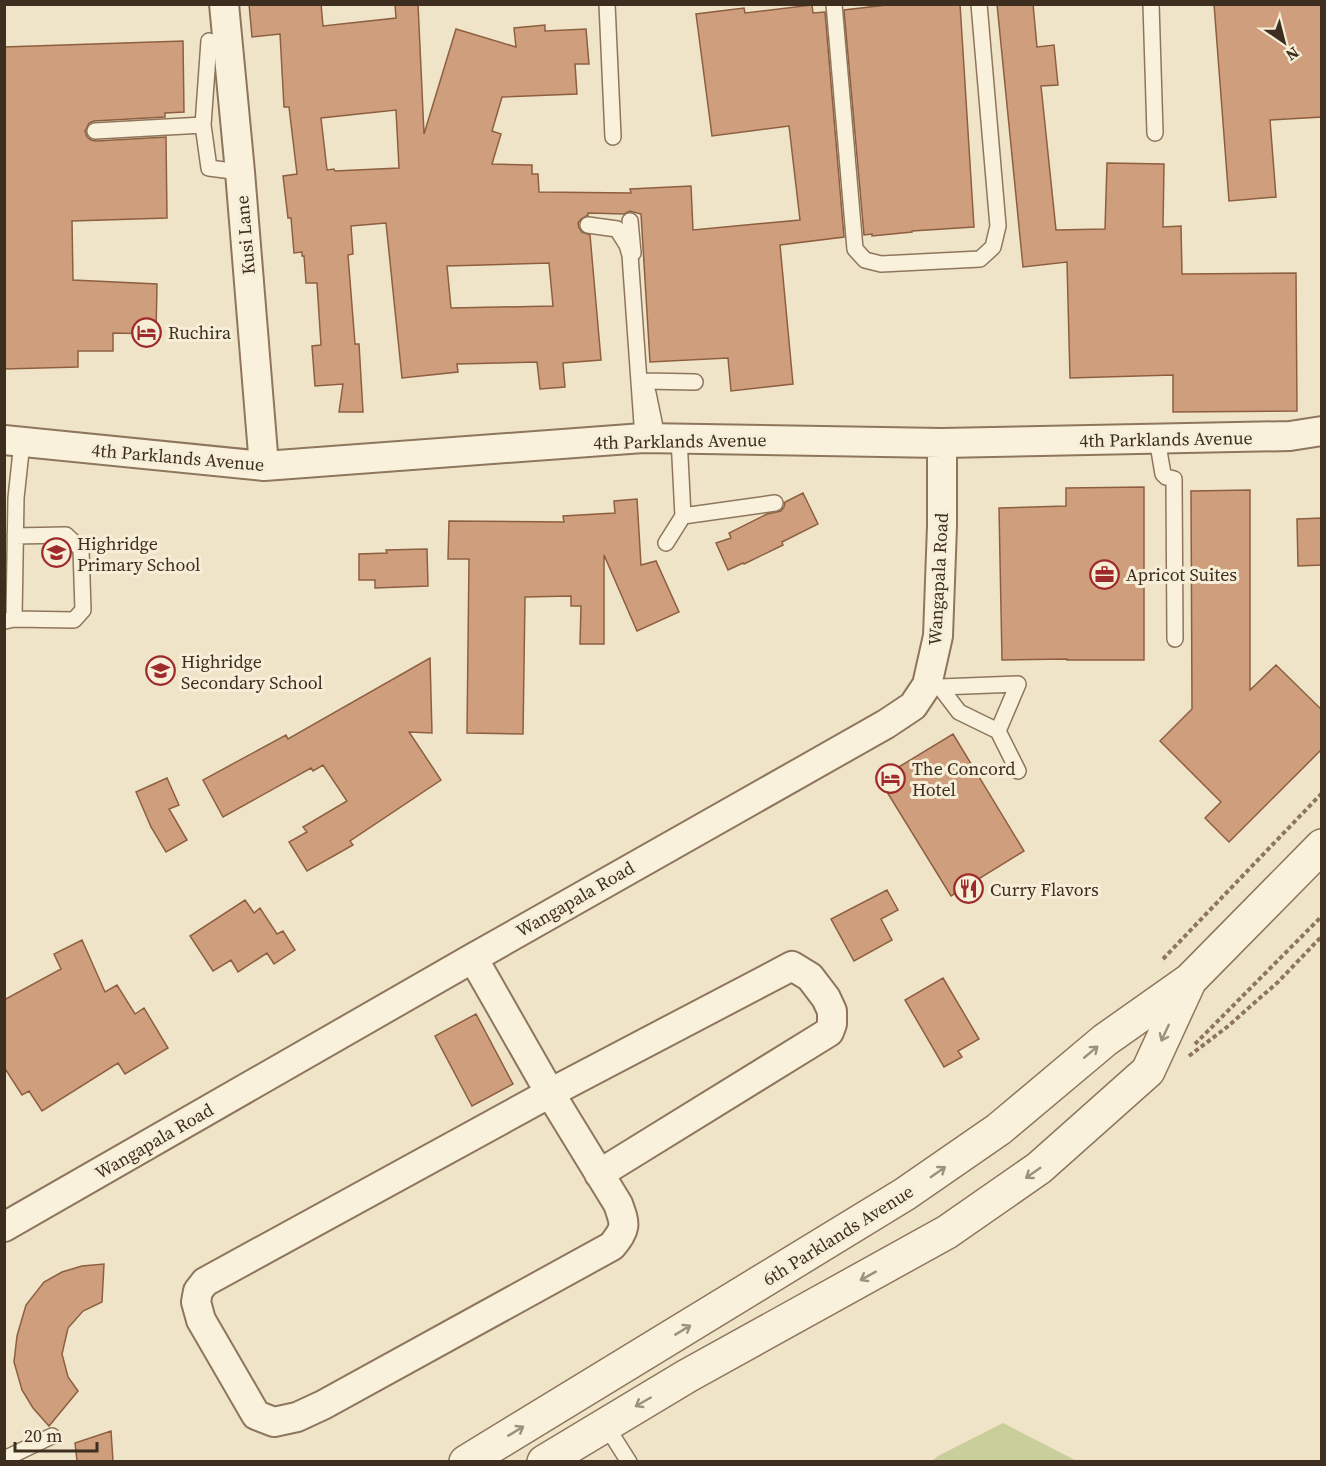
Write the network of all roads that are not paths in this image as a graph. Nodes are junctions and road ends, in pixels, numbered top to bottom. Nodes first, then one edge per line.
1 (224, 4) edge
2 (607, 4) edge
3 (834, 4) edge
4 (979, 4) edge
5 (1151, 4) edge
6 (209, 41) dead end
7 (203, 125) junction
8 (95, 131) dead end
9 (1155, 133) dead end
10 (614, 137) dead end
11 (240, 172) junction
12 (630, 221) dead end
13 (588, 225) dead end
14 (645, 381) junction
15 (695, 382) dead end
16 (1322, 430) edge
17 (660, 438) junction
18 (1157, 439) junction
19 (13, 441) edge
20 (942, 443) junction
21 (264, 466) junction
22 (775, 503) dead end
23 (683, 516) junction
24 (15, 536) junction
25 (666, 543) dead end
26 (9, 620) edge
27 (1175, 639) dead end
28 (934, 686) junction
29 (998, 731) junction
30 (1018, 771) dead end
31 (1322, 846) edge
32 (473, 957) junction
33 (1190, 980) junction
34 (550, 1093) junction
35 (600, 1174) junction
36 (4, 1227) edge
37 (605, 1424) junction
38 (52, 1436) dead end
39 (559, 1457) edge
40 (4, 1459) edge
41 (466, 1461) edge
42 (629, 1461) edge

1 - 11 street, Kusi Lane
2 - 10 lane
3 - 4 lane
5 - 9 lane
6 - 7 lane
7 - 8 lane
7 - 11 lane
11 - 21 street, Kusi Lane
12 - 14 lane
13 - 17 lane
14 - 15 lane
14 - 17 lane
16 - 18 street, 4th Parklands Avenue
17 - 20 street, 4th Parklands Avenue
17 - 21 street, 4th Parklands Avenue
17 - 23 lane
18 - 20 street, 4th Parklands Avenue
18 - 27 lane
19 - 21 street, 4th Parklands Avenue
19 - 24 lane
20 - 28 street, Wangapala Road
22 - 23 lane
23 - 25 lane
24 - 26 lane
24 - 26 lane
28 - 29 lane
28 - 29 lane
28 - 32 street, Wangapala Road
29 - 30 lane
31 - 33 street, 6th Parklands Avenue
32 - 34 street
32 - 36 street, Wangapala Road
33 -> 37 street, 6th Parklands Avenue
41 -> 33 street, 6th Parklands Avenue
34 - 35 street
34 - 35 street
34 - 35 street
37 - 39 street, 6th Parklands Avenue
37 - 42 lane
38 - 40 lane

